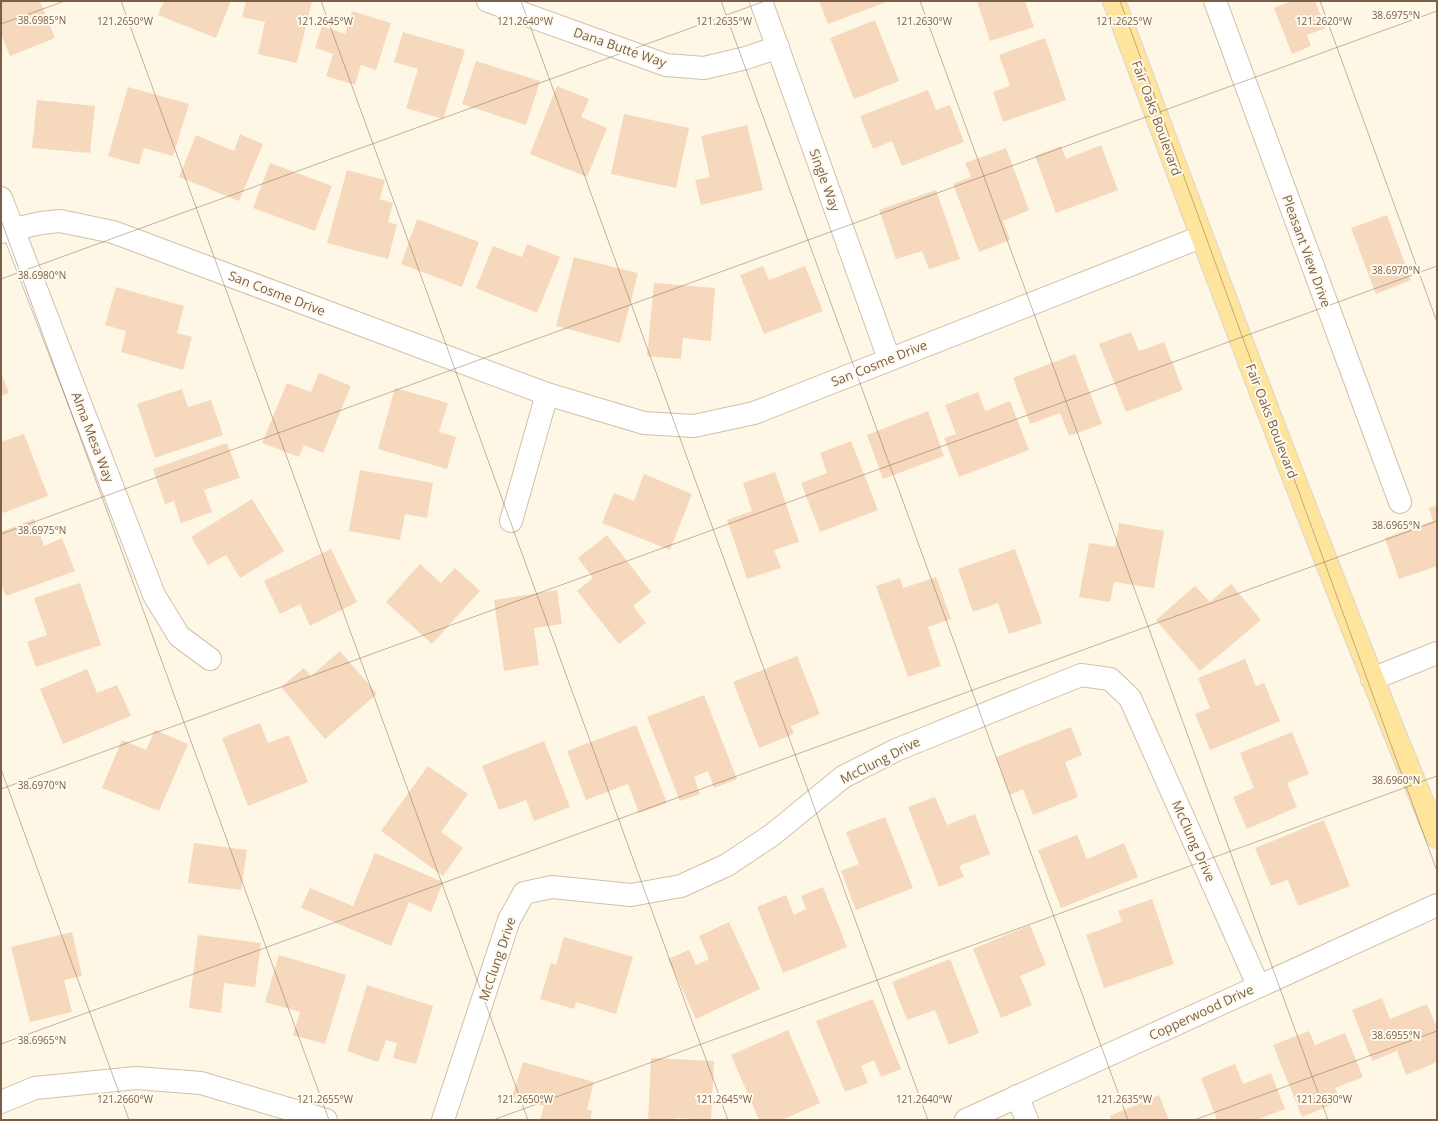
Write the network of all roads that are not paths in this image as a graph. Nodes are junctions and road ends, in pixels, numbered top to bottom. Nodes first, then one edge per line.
1 (488, 1) edge
2 (761, 1) edge
3 (1114, 1) edge
4 (1215, 1) edge
5 (778, 47) junction
6 (1, 198) edge
7 (7, 230) edge
8 (1201, 236) junction
9 (890, 359) junction
10 (547, 394) junction
11 (1400, 502) dead end
12 (512, 521) dead end
13 (1437, 653) edge
14 (210, 659) dead end
15 (1372, 679) junction
16 (1437, 838) edge
17 (1437, 905) edge
18 (1258, 985) junction
19 (1017, 1096) junction
20 (1, 1102) edge
21 (326, 1120) edge
22 (443, 1120) edge
23 (966, 1120) edge
24 (1027, 1120) edge

1 - 5 street, Dana Butte Way
2 - 5 street, Single Way
3 - 8 main road, Fair Oaks Boulevard
4 - 11 street, Pleasant View Drive
5 - 9 street, Single Way
6 - 7 street, Alma Mesa Way
7 - 10 street, San Cosme Drive
7 - 14 street, Alma Mesa Way
8 - 9 street, San Cosme Drive
8 - 15 main road, Fair Oaks Boulevard
9 - 10 street, San Cosme Drive
10 - 12 street
13 - 15 street
15 - 16 main road, Fair Oaks Boulevard
17 - 18 street, Copperwood Drive
18 - 19 street, Copperwood Drive
18 - 22 street, McClung Drive
19 - 23 street, Copperwood Drive
19 - 24 street
20 - 21 street

